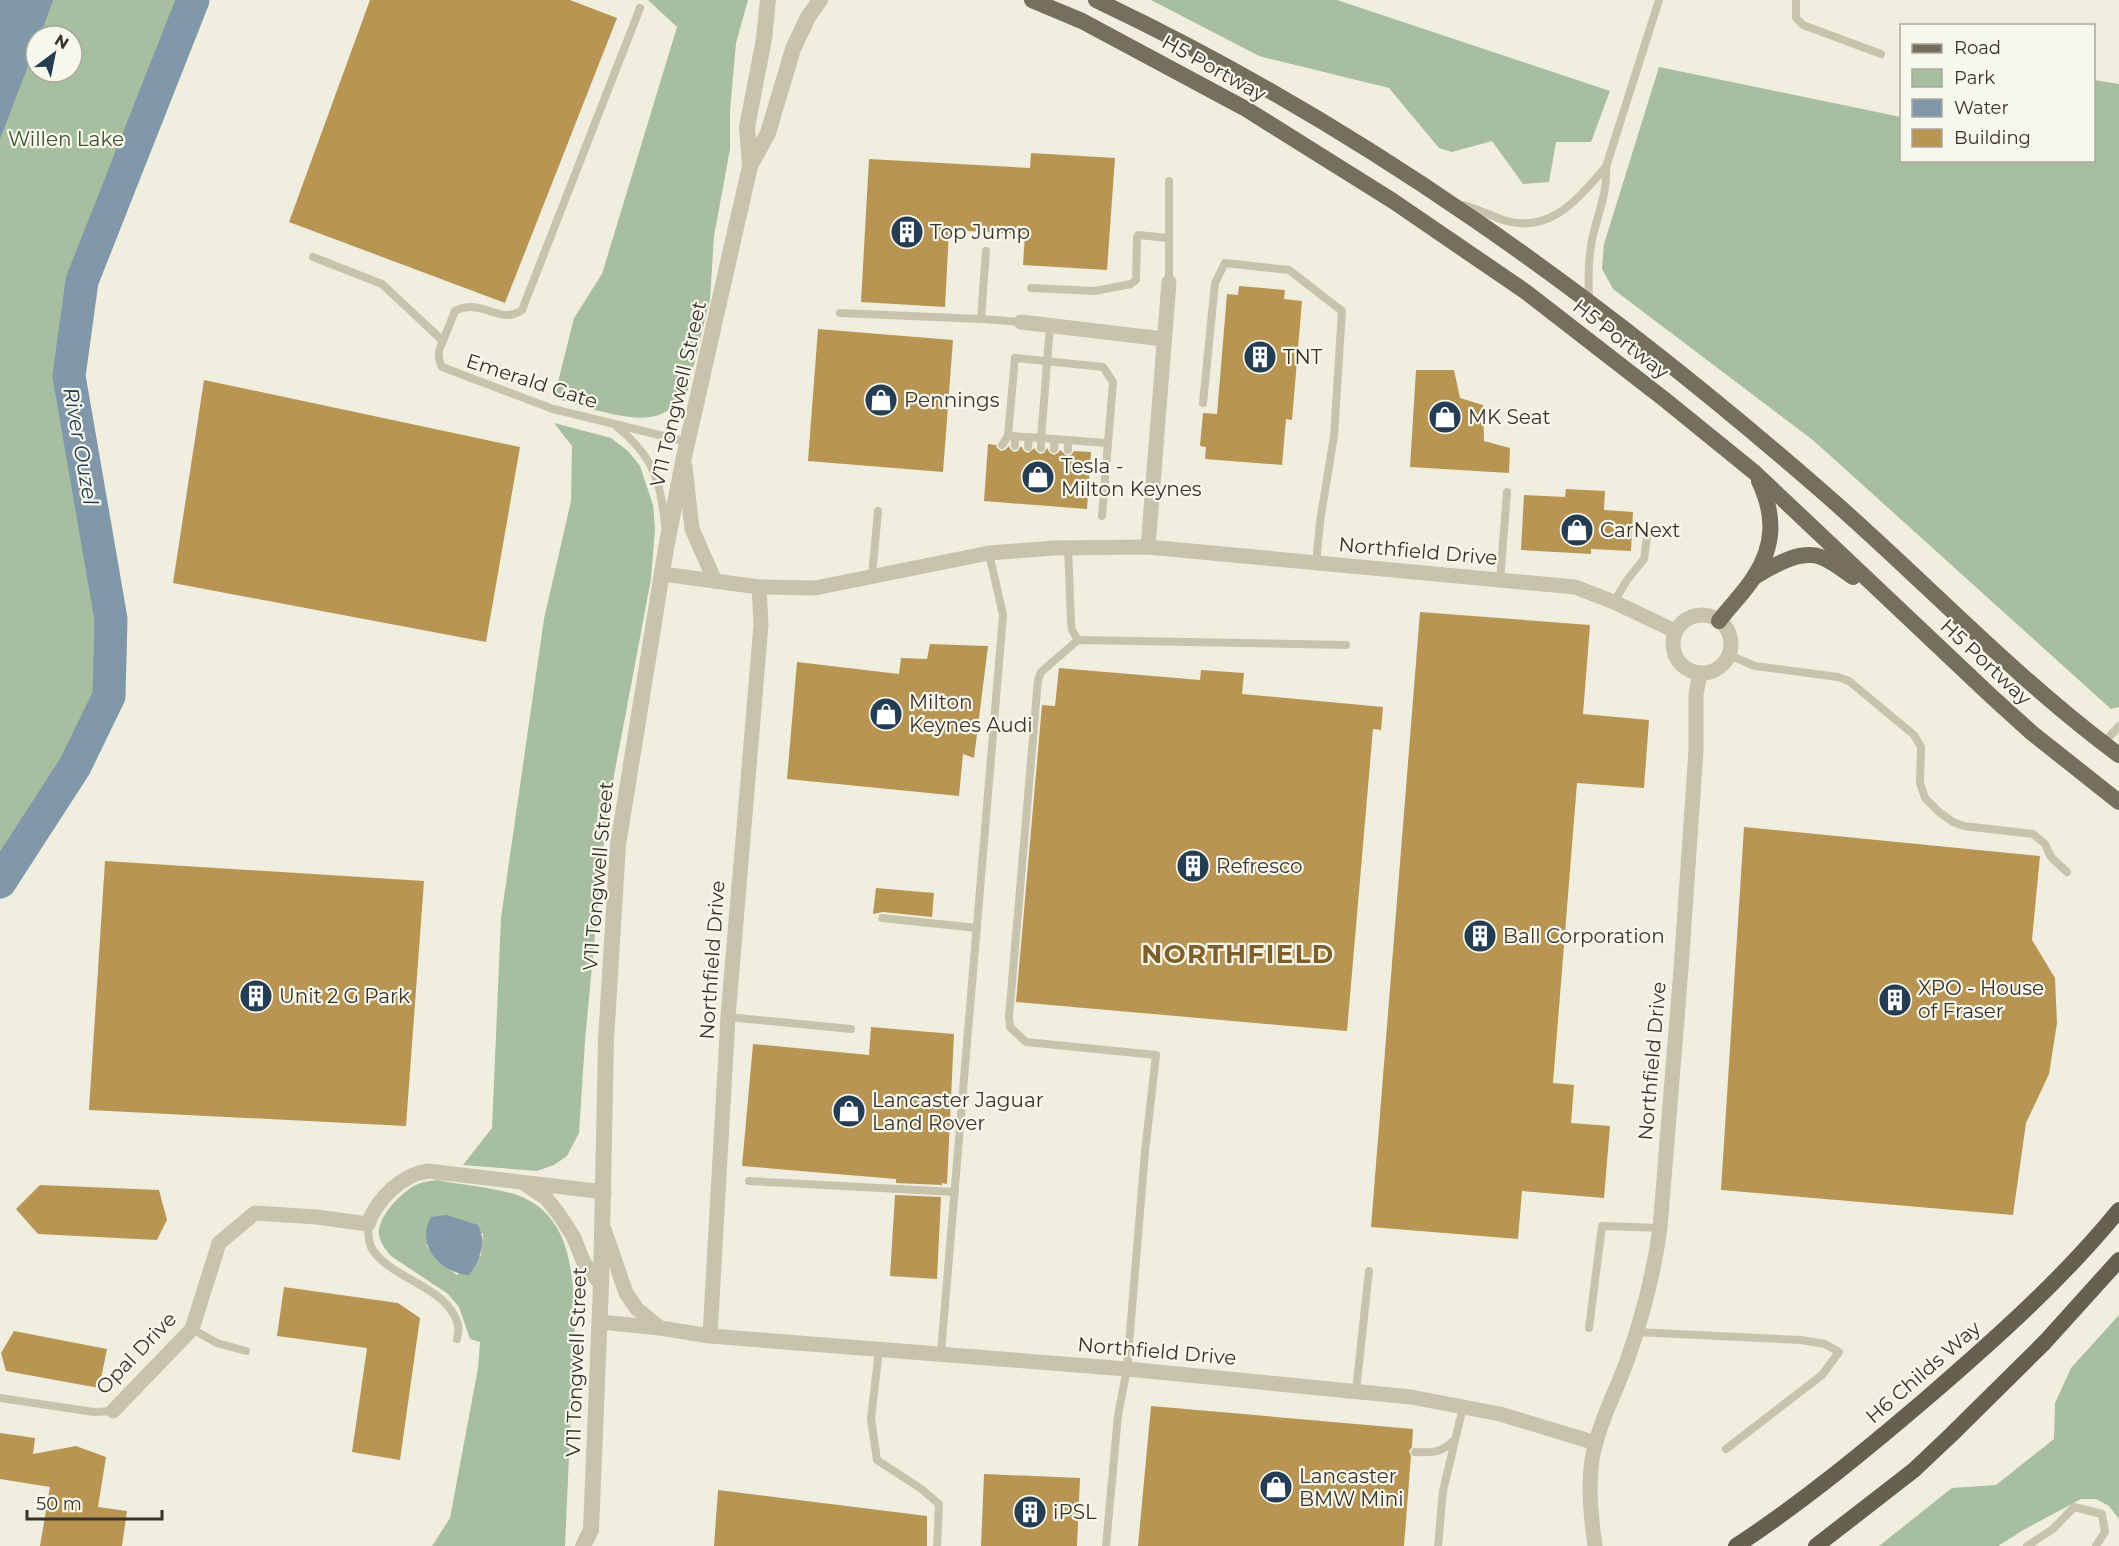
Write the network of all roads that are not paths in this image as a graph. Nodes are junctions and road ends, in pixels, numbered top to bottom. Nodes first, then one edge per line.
1 (768, 0) edge
2 (820, 0) edge
3 (1032, 0) edge
4 (1096, 0) edge
5 (1659, 0) edge
6 (1796, 0) edge
7 (640, 8) dead end
8 (1881, 54) dead end
9 (750, 166) junction
10 (1606, 167) junction
11 (1169, 181) dead end
12 (1444, 199) junction
13 (1168, 238) junction
14 (986, 251) dead end
15 (313, 257) dead end
16 (1169, 282) joint
17 (1031, 288) dead end
18 (1590, 302) junction
19 (840, 313) dead end
20 (981, 319) junction
21 (1021, 322) joint
22 (1050, 326) junction
23 (1163, 339) junction
24 (443, 341) junction
25 (1048, 361) junction
26 (1203, 403) dead end
27 (612, 424) junction
28 (1012, 436) junction
29 (1029, 437) junction
30 (1041, 438) junction
31 (1055, 439) junction
32 (1068, 440) junction
33 (1107, 443) junction
34 (1002, 445) dead end
35 (1015, 446) dead end
36 (1028, 447) dead end
37 (1041, 448) dead end
38 (686, 449) junction
39 (1054, 449) dead end
40 (1068, 450) dead end
41 (1754, 472) junction
42 (1507, 492) dead end
43 (878, 511) dead end
44 (1102, 516) dead end
45 (1647, 537) dead end
46 (1148, 546) junction
47 (1068, 547) junction
48 (666, 548) junction
49 (989, 553) junction
50 (1316, 563) junction
51 (663, 574) junction
52 (872, 576) junction
53 (1754, 577) junction
54 (715, 580) junction
55 (1500, 580) junction
56 (759, 587) junction
57 (1614, 602) junction
58 (1895, 605) junction
59 (1719, 621) junction
60 (1675, 631) junction
61 (1078, 640) junction
62 (1346, 645) dead end
63 (1729, 655) junction
64 (1700, 673) junction
65 (2119, 726) edge
66 (2103, 744) junction
67 (2119, 755) edge
68 (2119, 802) edge
69 (2067, 872) dead end
70 (882, 918) dead end
71 (977, 928) junction
72 (728, 1017) junction
73 (851, 1029) dead end
74 (749, 1181) dead end
75 (521, 1182) junction
76 (603, 1192) junction
77 (955, 1192) junction
78 (2119, 1210) edge
79 (602, 1223) junction
80 (368, 1224) junction
81 (1660, 1228) junction
82 (2119, 1260) edge
83 (1369, 1270) dead end
84 (601, 1285) junction
85 (600, 1322) junction
86 (660, 1328) junction
87 (1589, 1328) dead end
88 (192, 1329) junction
89 (1636, 1332) junction
90 (710, 1336) junction
91 (457, 1339) dead end
92 (879, 1349) junction
93 (246, 1351) dead end
94 (941, 1353) junction
95 (1127, 1369) junction
96 (1356, 1390) junction
97 (0, 1398) edge
98 (1463, 1407) junction
99 (113, 1411) joint
100 (1456, 1437) junction
101 (1596, 1443) junction
102 (1726, 1449) dead end
103 (1414, 1452) dead end
104 (591, 1530) junction
105 (583, 1546) edge
106 (597, 1546) edge
107 (937, 1546) edge
108 (1106, 1546) edge
109 (1438, 1546) edge
110 (1595, 1546) edge
111 (1736, 1546) edge
112 (1816, 1546) edge
113 (2027, 1546) edge
114 (2096, 1546) edge

1 - 9 street, V11 Tongwell Street
2 - 9 street, V11 Tongwell Street
3 - 41 main road, H5 Portway
4 - 12 main road, H5 Portway
5 - 10 lane
6 - 8 lane
7 - 24 lane
9 - 38 street, V11 Tongwell Street
10 - 12 lane
10 - 18 lane
11 - 13 lane
12 - 18 main road, H5 Portway
13 - 16 lane
13 - 17 lane
14 - 20 lane
15 - 24 lane, Emerald Gate
16 - 23 street
18 - 66 main road, H5 Portway
19 - 20 lane
20 - 21 lane
21 - 22 street
22 - 23 street
22 - 25 lane
23 - 46 street
24 - 27 lane, Emerald Gate
25 - 28 lane
25 - 30 lane
25 - 33 lane
26 - 50 lane
27 - 38 lane, Emerald Gate
27 - 48 lane
28 - 29 lane
28 - 34 lane
28 - 35 lane
29 - 30 lane
29 - 36 lane
30 - 31 lane
30 - 37 lane
31 - 32 lane
31 - 39 lane
32 - 33 lane
32 - 40 lane
33 - 44 lane
38 - 48 street, V11 Tongwell Street
38 - 54 street
41 - 53 main road
41 - 58 main road, H5 Portway
42 - 55 lane
43 - 52 lane
45 - 57 lane
46 - 47 street, Northfield Drive
46 - 50 street, Northfield Drive
47 - 49 street, Northfield Drive
47 - 61 lane
48 - 51 street, V11 Tongwell Street
49 - 52 street, Northfield Drive
49 - 71 lane
50 - 55 street, Northfield Drive
51 - 54 street, Northfield Drive
51 - 76 street, V11 Tongwell Street
52 - 56 street, Northfield Drive
53 - 58 main road
53 - 59 main road
54 - 56 street, Northfield Drive
55 - 57 street, Northfield Drive
56 - 72 street, Northfield Drive
57 - 60 street, Northfield Drive
58 - 68 main road, H5 Portway
59 - 60 street
59 - 63 street
60 - 64 street
61 - 62 lane
61 - 95 lane
63 - 64 street
63 - 69 lane
64 - 81 street, Northfield Drive
65 - 66 lane
66 - 67 main road, H5 Portway
70 - 71 lane
71 - 77 lane
72 - 73 lane
72 - 90 street, Northfield Drive
74 - 77 lane
75 - 76 street
75 - 80 street
75 - 84 street
76 - 79 street, V11 Tongwell Street
77 - 94 lane
78 - 111 highway, H6 Childs Way
79 - 84 street, V11 Tongwell Street
79 - 86 street
80 - 88 street, Opal Drive
80 - 91 lane
81 - 87 lane
81 - 89 street, Northfield Drive
82 - 112 highway
83 - 96 lane
84 - 85 street, V11 Tongwell Street
85 - 86 street, Northfield Drive
85 - 104 street, V11 Tongwell Street
86 - 90 street, Northfield Drive
88 - 93 lane
88 - 99 street, Opal Drive
89 - 101 street, Northfield Drive
89 - 102 lane
90 - 92 street, Northfield Drive
92 - 94 street, Northfield Drive
92 - 107 lane
94 - 95 street, Northfield Drive
95 - 96 street, Northfield Drive
95 - 108 lane
96 - 98 street, Northfield Drive
97 - 99 lane, Opal Drive
98 - 100 lane
98 - 101 street, Northfield Drive
100 - 103 lane
100 - 109 lane
101 - 110 street, Northfield Drive
104 - 105 street, V11 Tongwell Street
104 - 106 street, V11 Tongwell Street
113 - 114 lane

